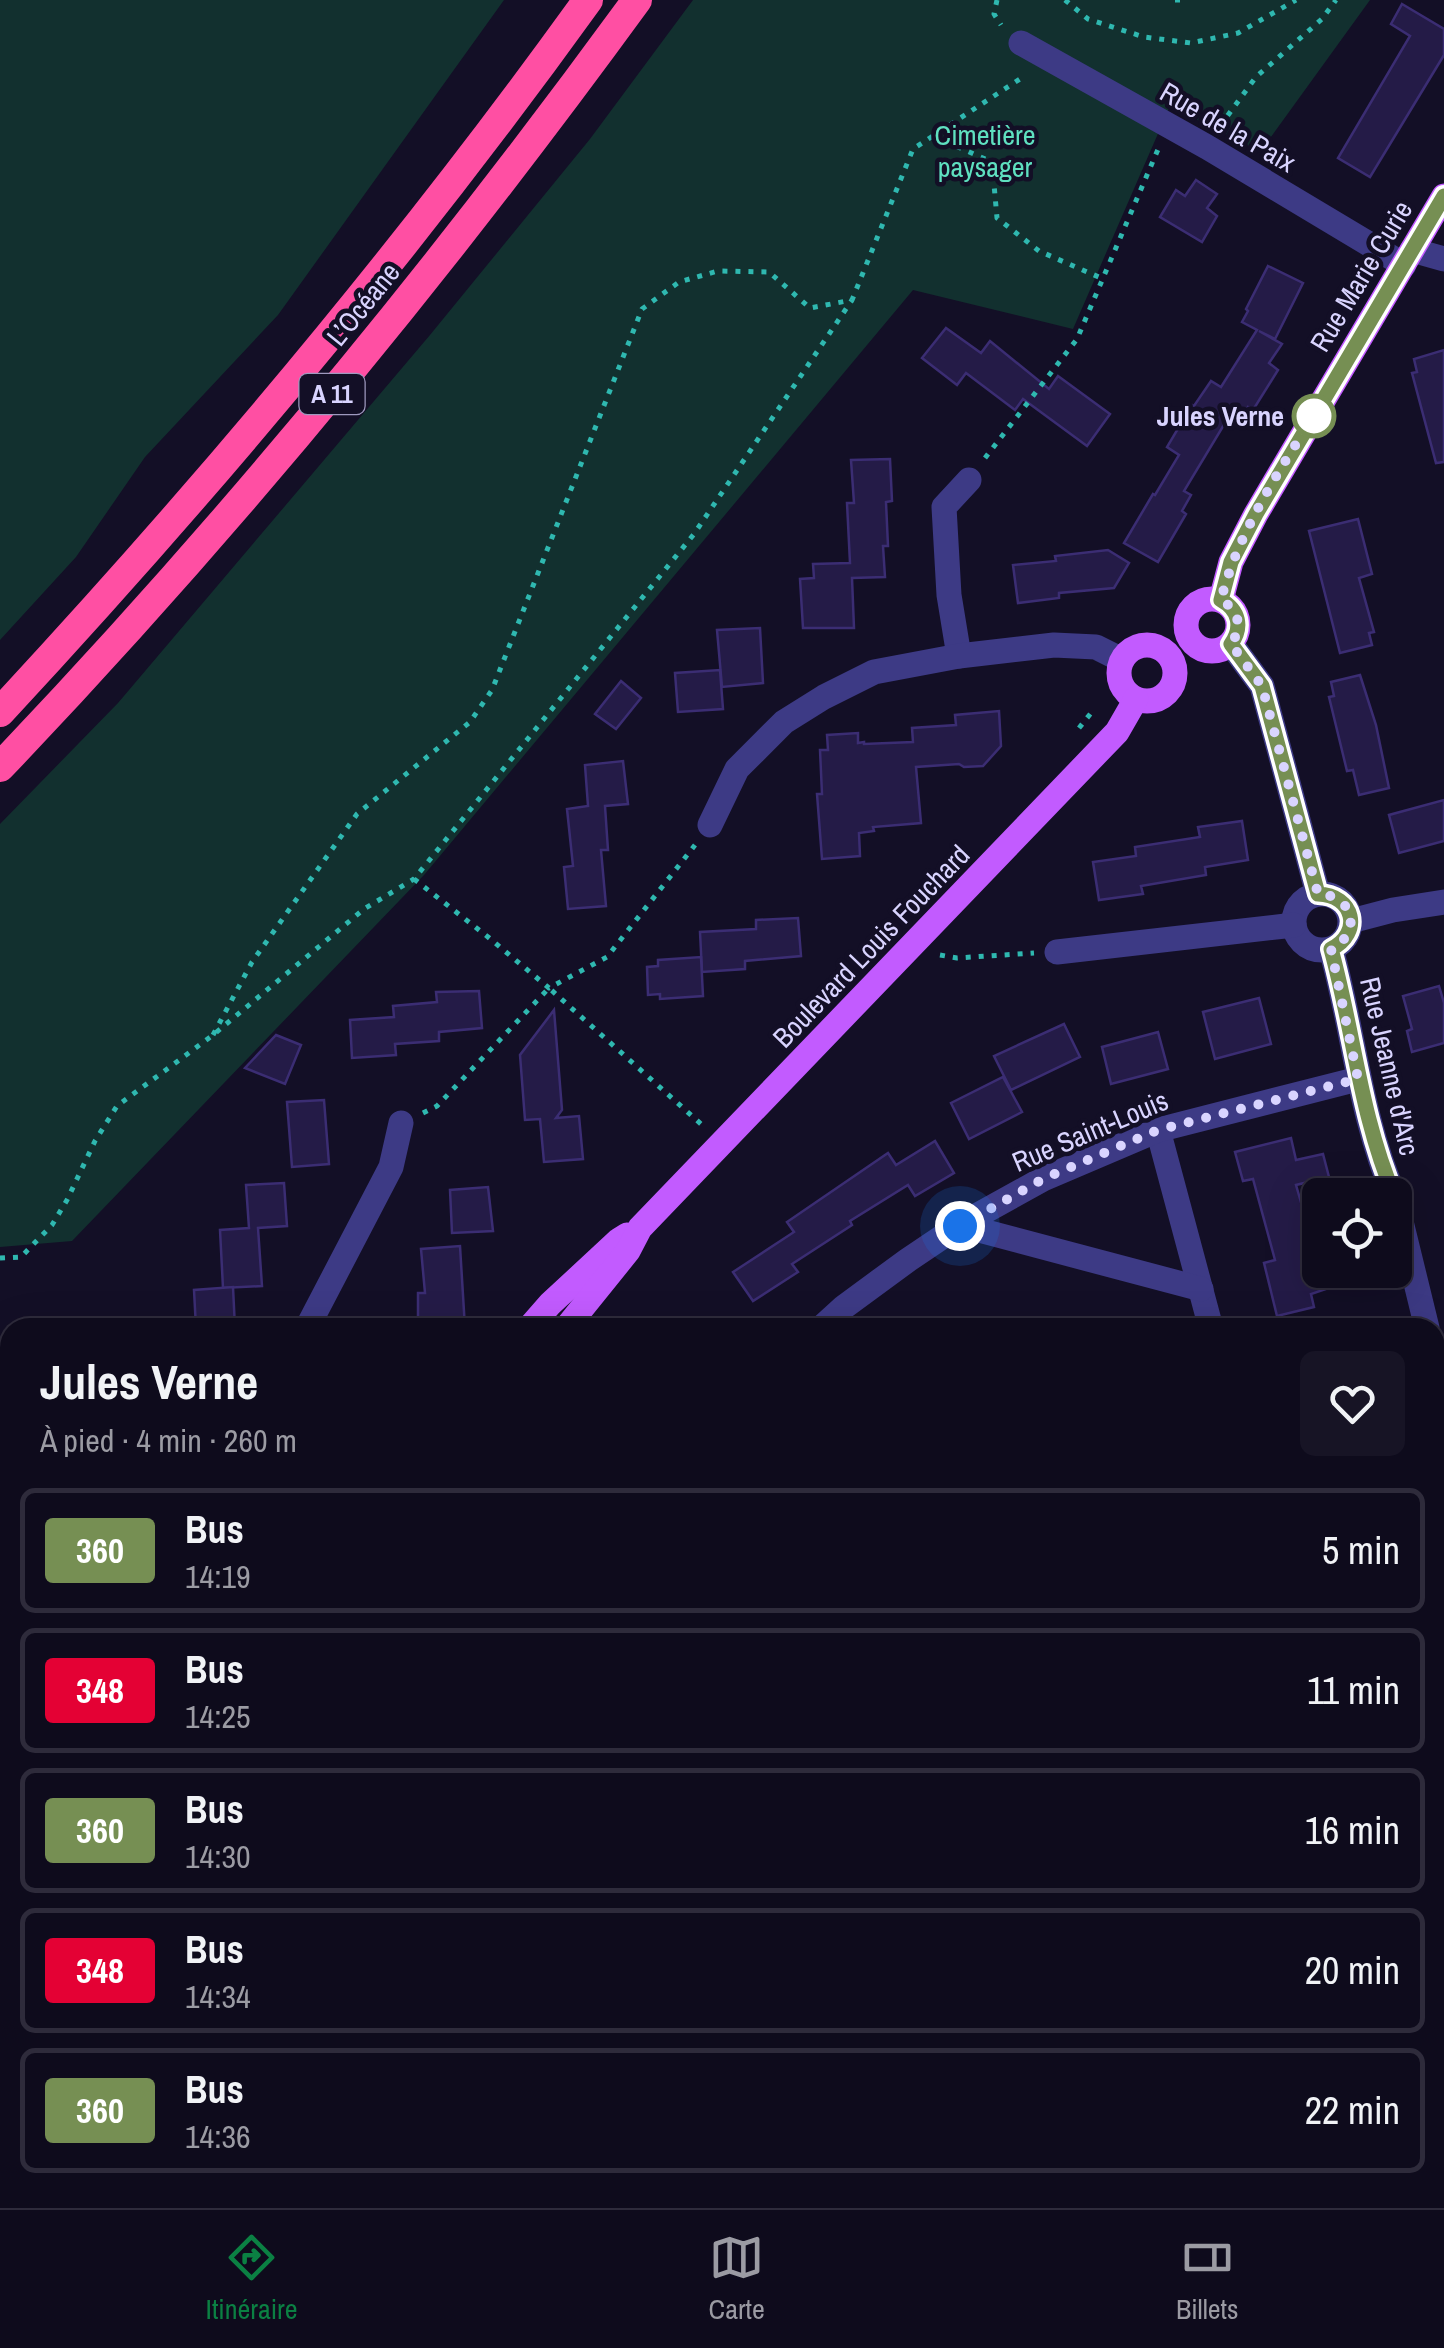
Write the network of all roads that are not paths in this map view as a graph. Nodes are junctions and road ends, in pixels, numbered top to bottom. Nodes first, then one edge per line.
1 (588, 0) edge
2 (637, 0) edge
3 (1021, 43) dead end
4 (1441, 207) edge
5 (1408, 258) junction
6 (1444, 259) edge
7 (969, 480) road end
8 (1221, 600) junction
9 (1186, 619) junction
10 (1152, 645) junction
11 (1221, 648) junction
12 (959, 656) junction
13 (1122, 660) junction
14 (1174, 678) junction
15 (1136, 698) junction
16 (0, 712) edge
17 (0, 767) edge
18 (710, 824) road end
19 (1318, 894) junction
20 (1444, 902) edge
21 (1351, 921) junction
22 (1294, 925) junction
23 (1331, 949) junction
24 (1057, 952) road end
25 (1358, 1079) junction
26 (400, 1124) road end
27 (1158, 1130) junction
28 (1386, 1178) edge
29 (960, 1226) junction
30 (640, 1228) junction
31 (1412, 1268) edge
32 (1201, 1289) junction
33 (312, 1318) edge
34 (538, 1318) edge
35 (574, 1318) edge
36 (831, 1318) edge
37 (1208, 1318) edge
38 (1424, 1318) edge

1 - 16 highway, L’Océane / A 11
2 - 17 highway, L’Océane / A 11
3 - 5 street, Rue de la Paix
4 - 5 main road, Rue Marie Curie
5 - 6 street, Rue de la Paix
5 - 8 main road, Rue Marie Curie
7 - 12 street
8 - 9 main road
8 - 11 main road
9 - 10 main road
9 - 11 main road
10 - 13 main road
10 - 14 main road
11 - 14 main road, Boulevard Louis Fouchard
11 - 19 street
12 - 13 street
12 - 18 street
13 - 15 main road
14 - 15 main road, Boulevard Louis Fouchard
15 - 30 main road, Boulevard Louis Fouchard
19 - 21 street
19 - 22 street
20 - 21 street
21 - 23 street, Rue Jeanne d'Arc
22 - 23 street, Rue Jeanne d'Arc
22 - 24 street
23 - 25 street, Rue Jeanne d'Arc
25 - 27 street, Rue Saint-Louis
25 - 28 street, Rue Jeanne d'Arc
26 - 33 street
27 - 29 street, Rue Saint-Louis
27 - 32 street
29 - 32 street
29 - 36 street, Rue Saint-Louis
30 - 34 main road, Boulevard Louis Fouchard
30 - 35 main road, Boulevard Louis Fouchard
31 - 38 street, Rue Jeanne d'Arc
32 - 37 street

